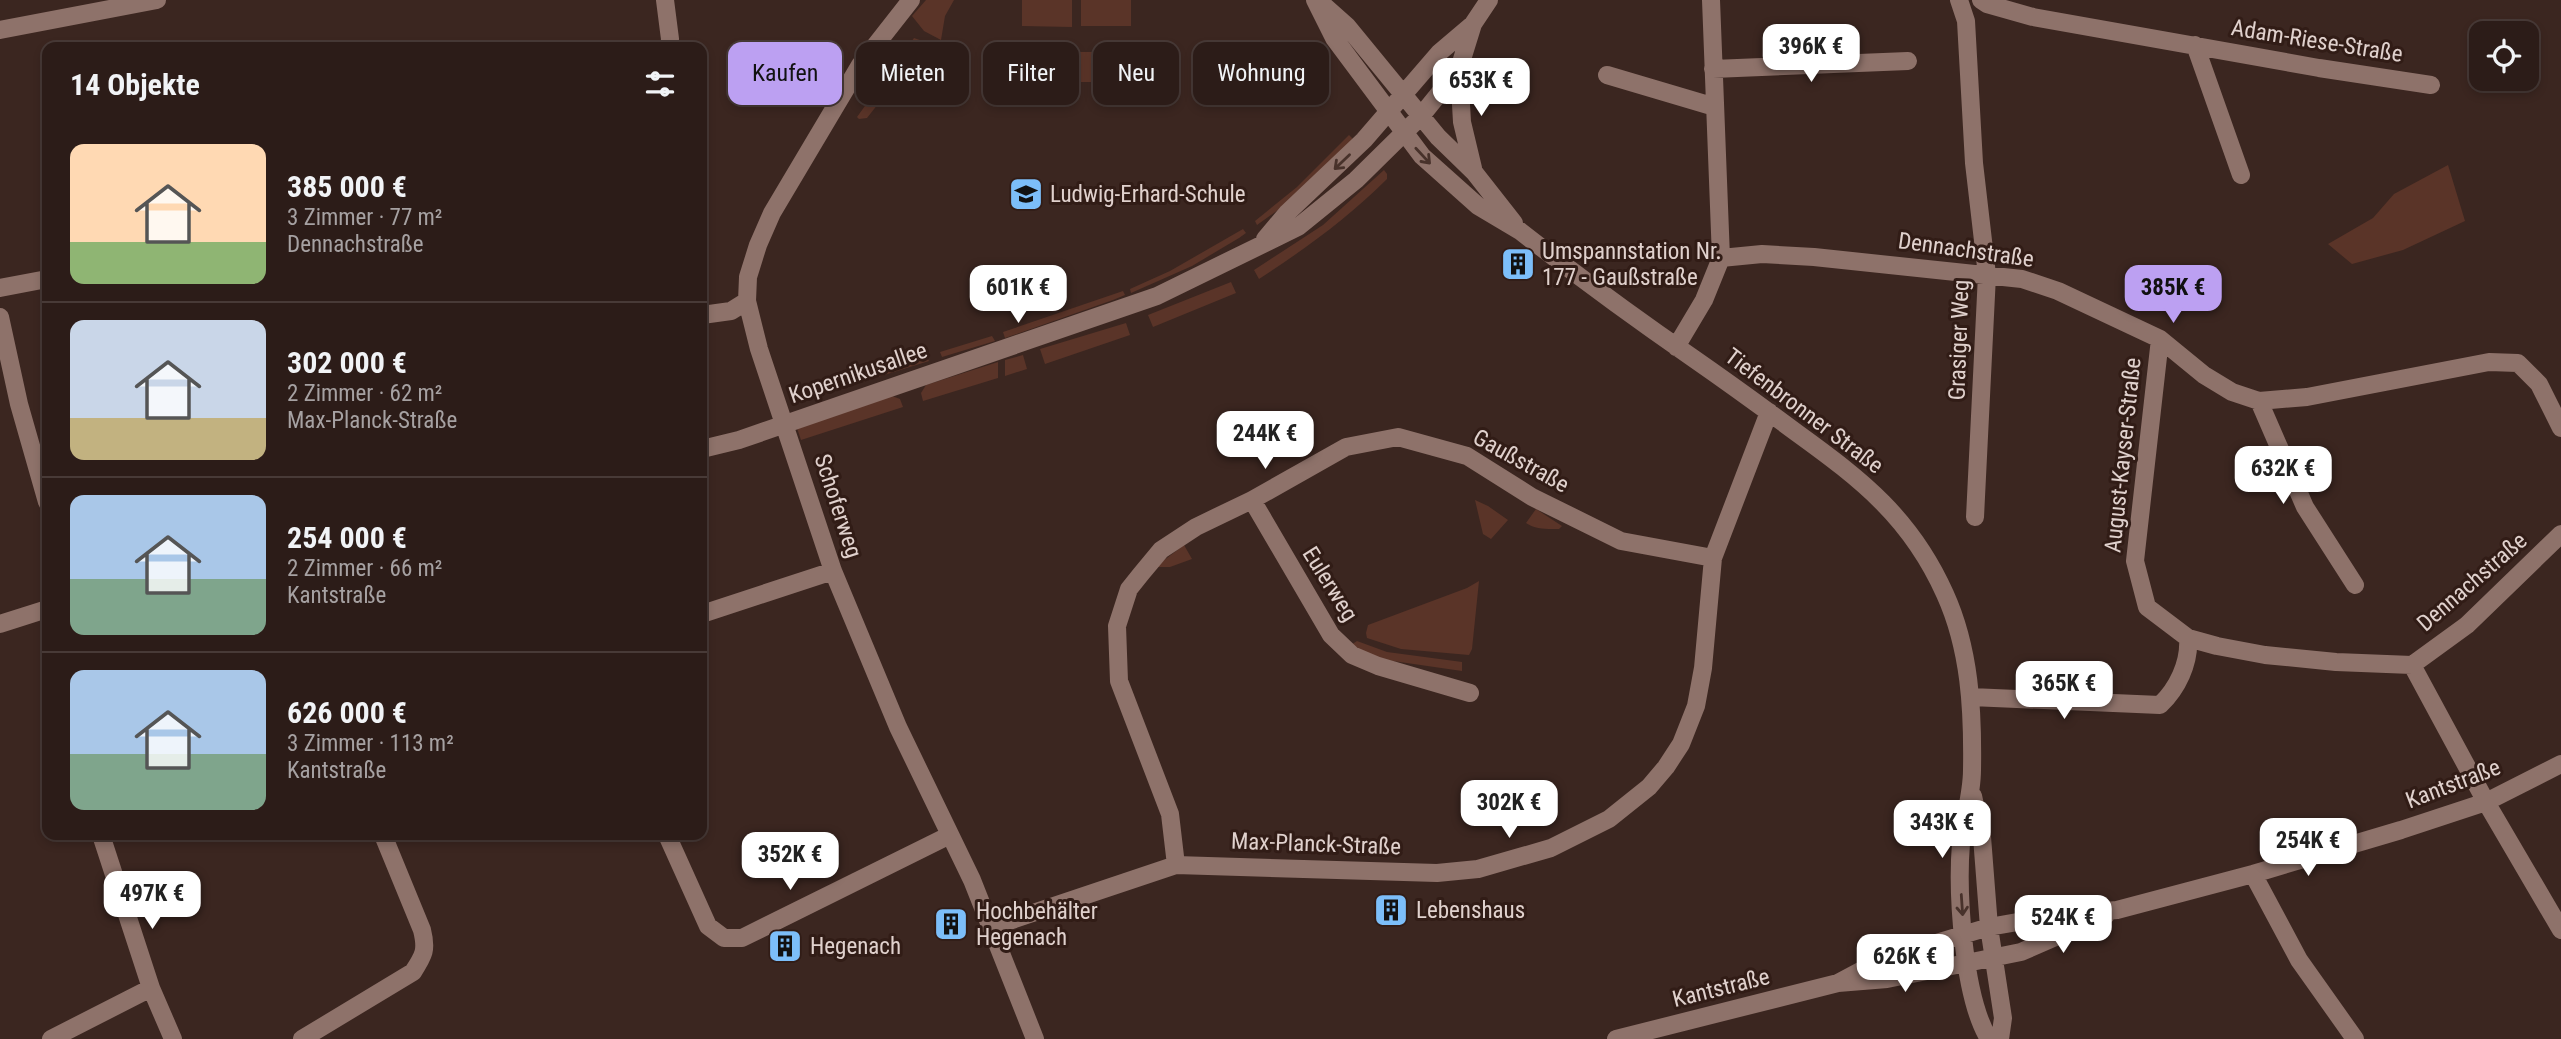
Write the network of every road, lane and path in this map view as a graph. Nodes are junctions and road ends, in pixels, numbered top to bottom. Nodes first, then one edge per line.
1 (158, 0) edge
2 (665, 0) edge
3 (911, 0) edge
4 (1316, 0) edge
5 (1489, 0) edge
6 (1711, 0) edge
7 (1959, 0) edge
8 (1981, 0) edge
9 (1473, 24) junction
10 (0, 30) edge
11 (670, 42) edge
12 (2195, 45) junction
13 (1908, 61) dead end
14 (1459, 69) junction
15 (1713, 69) junction
16 (1607, 75) dead end
17 (2431, 85) dead end
18 (1404, 96) junction
19 (1714, 107) junction
20 (1389, 113) junction
21 (1421, 116) junction
22 (1404, 134) junction
23 (1474, 172) junction
24 (2241, 175) dead end
25 (1520, 231) junction
26 (1261, 244) junction
27 (1721, 258) junction
28 (1987, 275) junction
29 (42, 280) edge
30 (0, 288) edge
31 (747, 301) junction
32 (707, 313) edge
33 (0, 317) edge
34 (2160, 339) junction
35 (1676, 347) junction
36 (2259, 401) junction
37 (1769, 412) junction
38 (785, 424) junction
39 (2561, 428) edge
40 (707, 448) edge
41 (42, 484) edge
42 (1252, 500) junction
43 (1975, 517) dead end
44 (2561, 534) edge
45 (1713, 558) junction
46 (833, 571) junction
47 (2354, 585) dead end
48 (42, 611) edge
49 (707, 612) edge
50 (0, 624) edge
51 (2188, 638) junction
52 (2412, 665) junction
53 (1470, 693) dead end
54 (1970, 697) junction
55 (2561, 764) edge
56 (1972, 789) junction
57 (2486, 802) junction
58 (950, 835) junction
59 (103, 840) edge
60 (385, 840) edge
61 (669, 840) edge
62 (1176, 864) junction
63 (2253, 874) junction
64 (2117, 909) junction
65 (991, 927) junction
66 (1989, 927) junction
67 (2561, 930) edge
68 (1964, 934) junction
69 (1994, 957) junction
70 (1966, 962) junction
71 (1838, 983) junction
72 (151, 988) junction
73 (51, 1039) edge
74 (173, 1039) edge
75 (302, 1039) edge
76 (1035, 1039) edge
77 (1616, 1039) edge
78 (1989, 1039) edge
79 (2000, 1039) edge
80 (2355, 1039) edge

1 - 10 street
2 - 11 street
3 - 31 street, Schoferweg
4 - 18 street, Tiefenbronner Straße
4 - 20 street, Tiefenbronner Straße
5 - 9 street
6 - 15 street
7 - 28 street, Grasiger Weg
8 - 12 street, Adam-Riese-Straße
9 - 14 street
9 - 18 street
12 - 17 street, Adam-Riese-Straße
12 - 24 street, Adam-Riese-Straße
13 - 15 street
14 - 21 street
14 - 23 street
15 - 19 street
16 - 19 street
18 - 20 street
18 - 21 street, Tiefenbronner Straße
19 - 27 street
20 - 22 street, Tiefenbronner Straße
20 -> 26 street, Kopernikusallee
21 - 22 street, Kopernikusallee
21 - 23 street, Tiefenbronner Straße
22 -> 25 street, Tiefenbronner Straße
22 - 26 street, Kopernikusallee
23 - 25 street, Tiefenbronner Straße
25 - 35 street, Tiefenbronner Straße
26 - 38 street, Kopernikusallee
27 - 28 street, Dennachstraße
27 - 35 street
28 - 34 street, Dennachstraße
28 - 43 street, Grasiger Weg
29 - 30 street
31 - 32 street
31 - 38 street, Schoferweg
33 - 41 street
34 - 36 street, Dennachstraße
34 - 51 street, August-Kayser-Straße
35 - 37 street, Tiefenbronner Straße
36 - 39 street, Dennachstraße
36 - 47 street
37 - 45 street, Max-Planck-Straße
37 - 54 street, Tiefenbronner Straße
38 - 40 street, Kopernikusallee
38 - 46 street, Schoferweg
42 - 45 street, Gaußstraße
42 - 53 street, Eulerweg
42 - 62 street, Gaußstraße
44 - 52 street, Dennachstraße
45 - 62 street, Max-Planck-Straße
46 - 49 street
46 - 58 street, Schoferweg
48 - 50 street
51 - 52 street, August-Kayser-Straße
51 - 54 street
52 - 57 street
54 - 56 street, Tiefenbronner Straße
55 - 57 street, Kantstraße
56 - 66 street, Tiefenbronner Straße
56 -> 68 street, Tiefenbronner Straße
57 - 63 street, Kantstraße
57 - 67 street
58 - 61 street
58 - 65 street, Schoferweg
59 - 72 street
60 - 75 street
62 - 65 street, Max-Planck-Straße
63 - 64 street, Kantstraße
63 - 80 street
64 - 66 street, Kantstraße
64 - 69 street, Kantstraße
65 - 76 street, Schoferweg
66 - 68 street, Kantstraße
66 - 69 street, Tiefenbronner Straße
68 - 70 street, Tiefenbronner Straße
68 - 71 street, Kantstraße
69 - 70 street, Kantstraße
69 - 79 street, Tiefenbronner Straße
70 - 71 street, Kantstraße
70 - 78 street, Tiefenbronner Straße
71 - 77 street, Kantstraße
72 - 73 street
72 - 74 street

